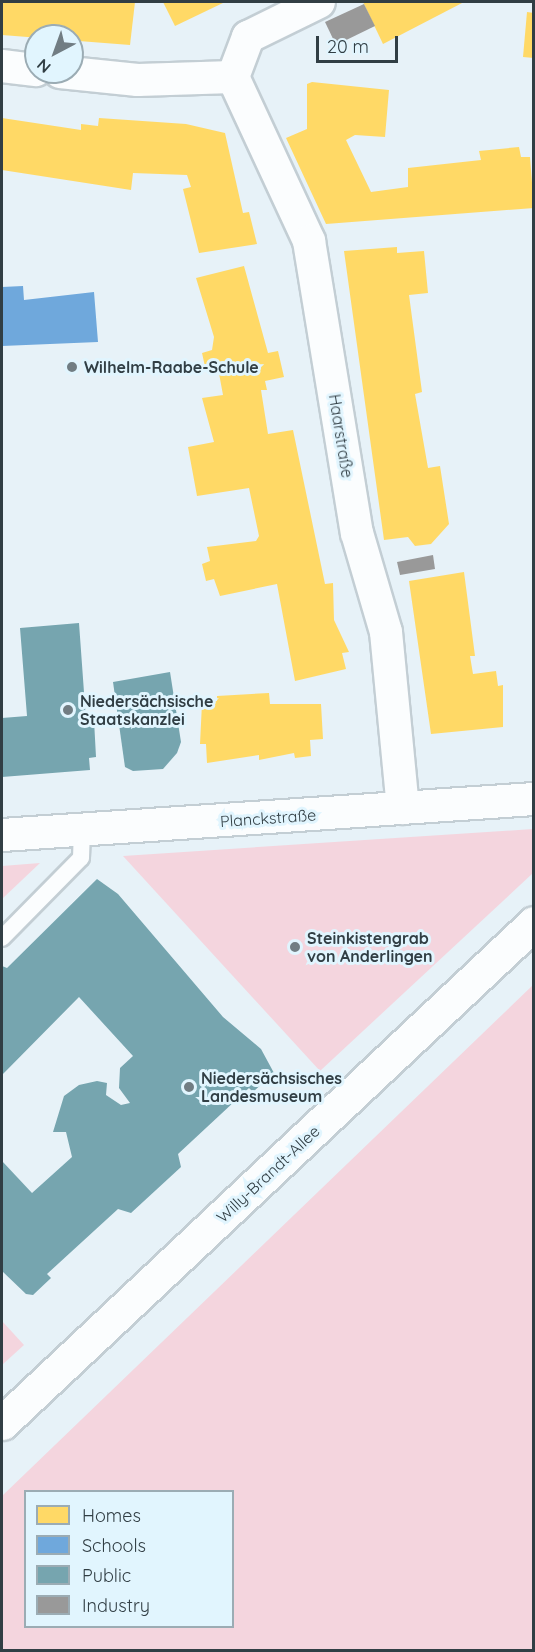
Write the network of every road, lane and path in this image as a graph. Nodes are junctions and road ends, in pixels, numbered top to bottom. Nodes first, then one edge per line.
1 (319, 2) edge
2 (2, 66) edge
3 (24, 69) edge
4 (84, 74) edge
5 (233, 77) junction
6 (534, 799) edge
7 (403, 808) junction
8 (82, 830) junction
9 (2, 835) edge
10 (534, 923) edge
11 (2, 938) edge
12 (2, 1423) edge

1 - 5 street
2 - 3 street
4 - 5 street
5 - 7 street, Haarstraße
6 - 7 street, Planckstraße
7 - 8 street, Planckstraße
8 - 9 street, Planckstraße
8 - 11 lane
10 - 12 street, Willy-Brandt-Allee

